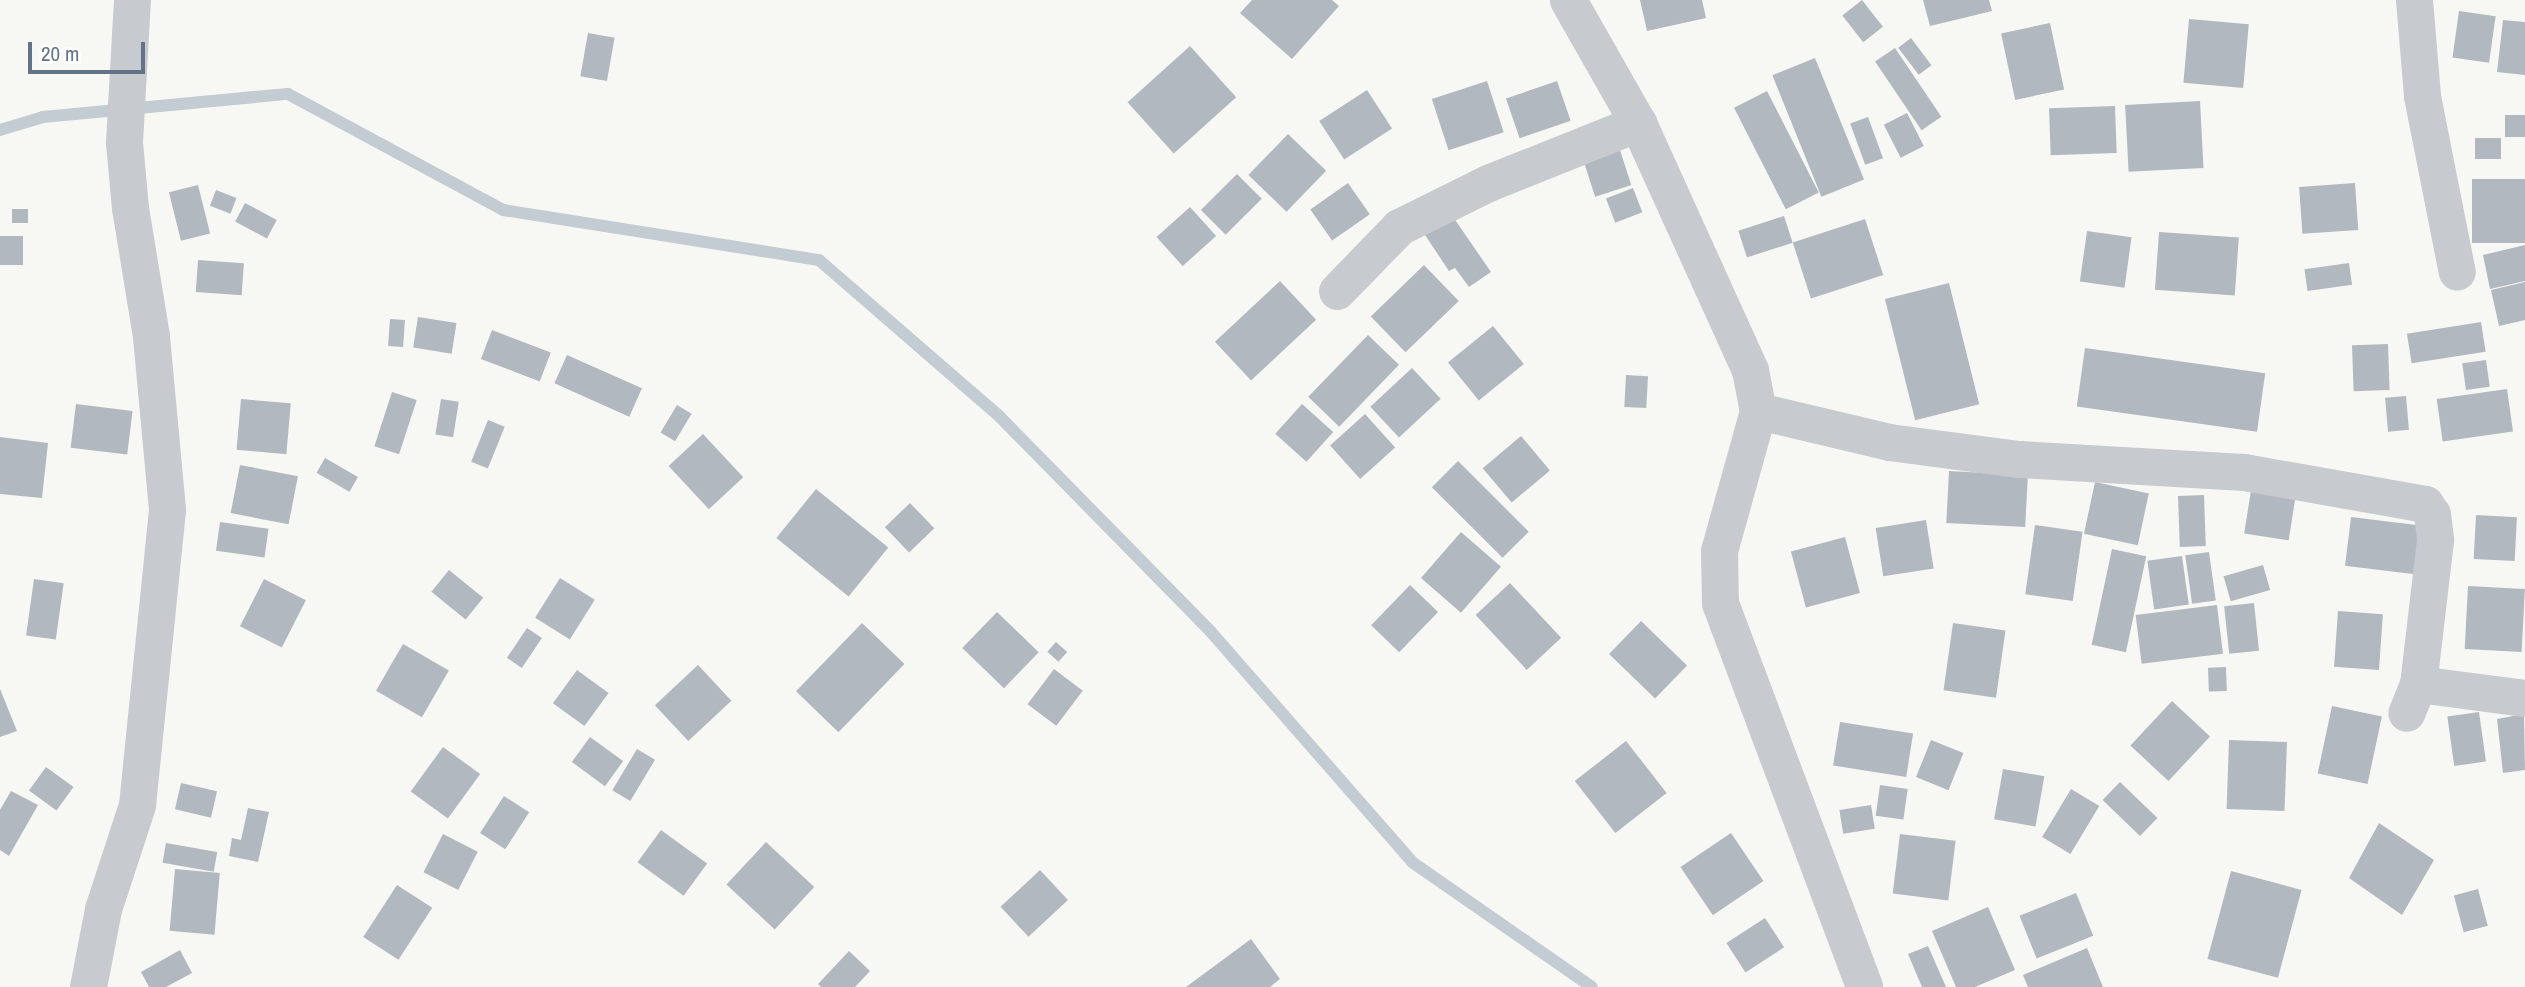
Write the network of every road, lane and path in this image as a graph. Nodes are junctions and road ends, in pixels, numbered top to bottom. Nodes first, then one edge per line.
1 (132, 0) edge
2 (1567, 0) edge
3 (2414, 0) edge
4 (1638, 123) junction
5 (2457, 272) dead end
6 (1337, 291) dead end
7 (1758, 411) junction
8 (2525, 698) edge
9 (88, 987) edge
10 (1864, 987) edge

1 - 9 street
2 - 4 street
3 - 5 street
4 - 6 street
4 - 7 street
7 - 8 street
7 - 10 street

